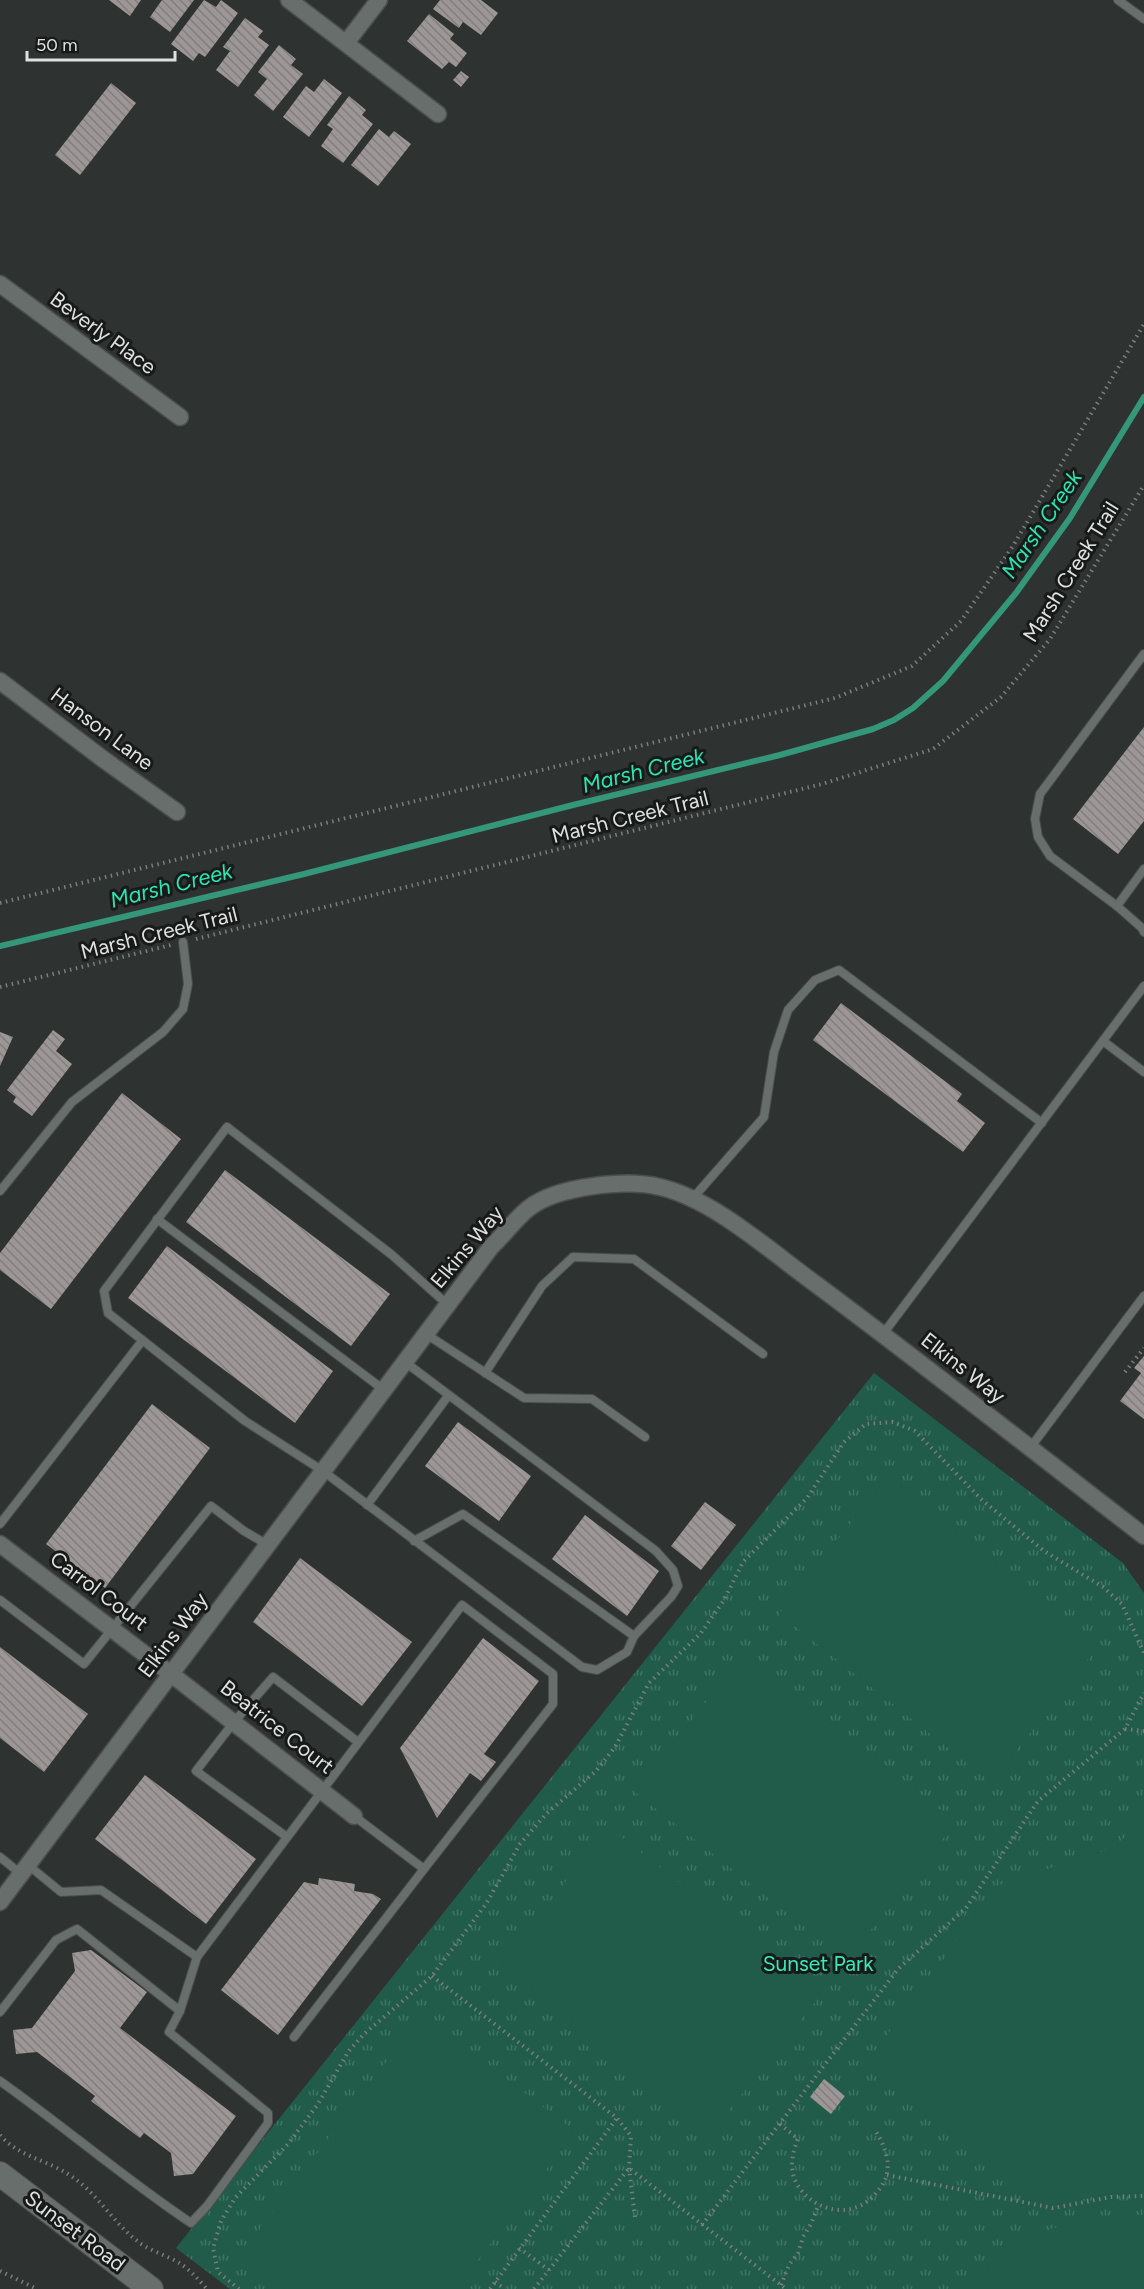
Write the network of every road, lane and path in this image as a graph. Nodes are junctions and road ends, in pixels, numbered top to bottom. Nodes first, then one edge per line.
1 (290, 0) edge
2 (379, 0) edge
3 (1118, 0) edge
4 (1144, 19) edge
5 (346, 43) junction
6 (438, 114) dead end
7 (0, 284) edge
8 (1144, 324) edge
9 (180, 417) dead end
10 (1144, 484) edge
11 (1144, 654) edge
12 (0, 681) edge
13 (177, 812) dead end
14 (1144, 869) edge
15 (0, 903) edge
16 (1116, 906) junction
17 (1144, 932) edge
18 (183, 942) junction
19 (1144, 986) edge
20 (0, 987) edge
21 (1103, 1041) junction
22 (1144, 1072) edge
23 (1042, 1123) junction
24 (0, 1191) edge
25 (693, 1198) junction
26 (157, 1219) junction
27 (1144, 1296) edge
28 (448, 1305) junction
29 (426, 1334) junction
30 (883, 1334) junction
31 (142, 1341) junction
32 (1144, 1348) edge
33 (763, 1354) dead end
34 (405, 1362) junction
35 (1125, 1372) dead end
36 (485, 1373) junction
37 (384, 1390) junction
38 (448, 1396) junction
39 (645, 1437) dead end
40 (1030, 1448) junction
41 (323, 1472) junction
42 (367, 1505) junction
43 (0, 1524) edge
44 (1144, 1536) edge
45 (414, 1541) junction
46 (0, 1544) edge
47 (268, 1545) junction
48 (0, 1600) edge
49 (113, 1629) junction
50 (634, 1636) junction
51 (1144, 1653) edge
52 (171, 1674) junction
53 (1144, 1693) edge
54 (234, 1722) junction
55 (1125, 1729) junction
56 (1144, 1731) edge
57 (358, 1742) junction
58 (321, 1791) junction
59 (354, 1816) joint
60 (287, 1837) junction
61 (0, 1857) edge
62 (424, 1869) junction
63 (24, 1870) junction
64 (0, 1902) edge
65 (197, 1957) junction
66 (432, 1976) junction
67 (180, 2011) junction
68 (0, 2012) edge
69 (294, 2037) dead end
70 (0, 2081) edge
71 (617, 2118) junction
72 (780, 2124) junction
73 (875, 2130) dead end
74 (0, 2135) edge
75 (629, 2168) junction
76 (0, 2174) edge
77 (887, 2175) junction
78 (1144, 2196) edge
79 (818, 2206) junction
80 (635, 2217) dead end
81 (702, 2225) junction
82 (519, 2248) junction
83 (549, 2270) junction
84 (0, 2271) edge
85 (495, 2282) junction
86 (781, 2285) junction
87 (37, 2289) edge
88 (151, 2289) edge
89 (207, 2289) edge
90 (239, 2289) edge
91 (490, 2289) edge
92 (505, 2289) edge
93 (534, 2289) edge
94 (786, 2289) edge

1 - 5 street
2 - 5 street
3 - 4 lane
5 - 6 street
7 - 9 street, Beverly Place
8 - 15 path
10 - 18 path, Marsh Creek Trail
11 - 16 lane
12 - 13 street, Hanson Lane
14 - 16 lane
16 - 17 lane
18 - 20 path, Marsh Creek Trail
18 - 24 lane
19 - 21 lane
21 - 22 lane
21 - 23 lane
23 - 25 lane
23 - 30 lane
25 - 28 street, Elkins Way
25 - 30 street, Elkins Way
26 - 28 lane
26 - 31 lane
26 - 37 lane
27 - 40 lane
28 - 29 street, Elkins Way
29 - 34 street, Elkins Way
29 - 36 lane
30 - 40 street, Elkins Way
31 - 41 lane
31 - 43 lane
32 - 35 path
33 - 36 lane
34 - 37 street, Elkins Way
34 - 38 lane
36 - 39 lane
37 - 41 street, Elkins Way
38 - 42 lane
38 - 50 lane
40 - 44 street, Elkins Way
41 - 42 lane
41 - 47 street, Elkins Way
42 - 45 lane
45 - 50 lane
45 - 50 lane
46 - 49 street, Carrol Court
47 - 49 lane
47 - 52 street, Elkins Way
48 - 49 lane
49 - 52 street, Carrol Court
51 - 66 path
52 - 54 street, Beatrice Court
52 - 63 street, Elkins Way
53 - 55 path
54 - 57 lane
54 - 58 street, Beatrice Court
54 - 60 lane
55 - 56 path
55 - 72 path
57 - 58 lane
57 - 62 lane
58 - 59 street, Beatrice Court
58 - 60 lane
59 - 62 lane
60 - 65 lane
61 - 63 lane
62 - 69 lane
63 - 64 street, Elkins Way
63 - 65 lane
65 - 67 lane
66 - 71 path
66 - 90 path
67 - 68 lane
67 - 70 lane
71 - 75 path
71 - 82 path
72 - 79 path
72 - 81 path
73 - 77 path
74 - 89 path
75 - 80 path
75 - 81 path
75 - 83 path
76 - 88 street, Sunset Road
77 - 78 path
77 - 79 path
79 - 86 path
81 - 86 path
82 - 83 path
82 - 85 path
83 - 93 path
84 - 87 path
85 - 91 path
85 - 92 path
86 - 94 path

